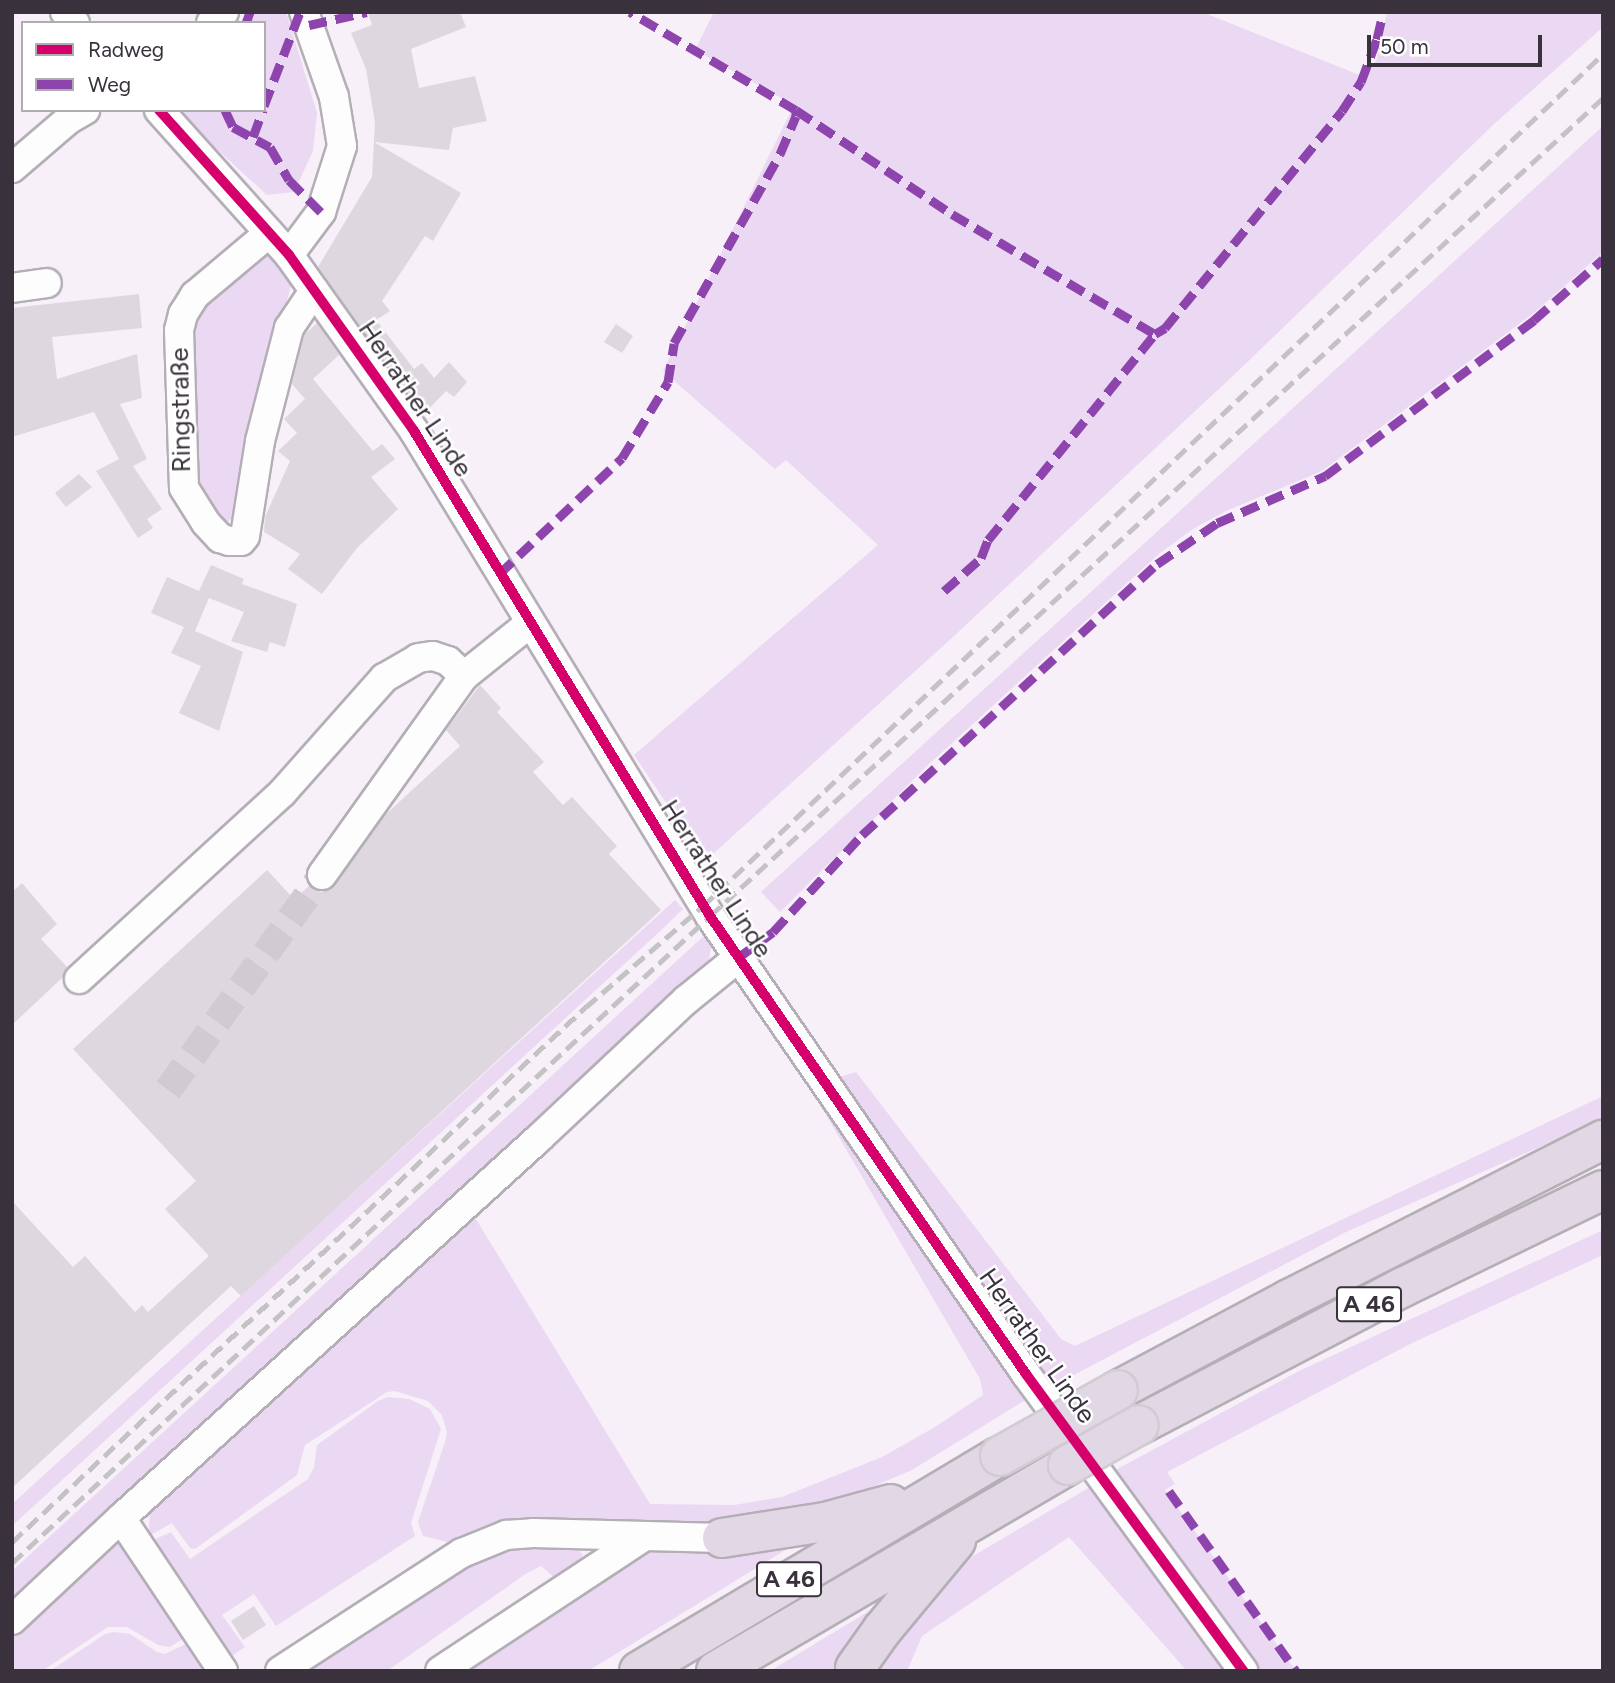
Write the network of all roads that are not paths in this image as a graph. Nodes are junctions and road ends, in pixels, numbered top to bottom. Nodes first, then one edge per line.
1 (304, 12) edge
2 (82, 112) edge
3 (161, 112) edge
4 (12, 169) edge
5 (269, 233) junction
6 (289, 255) junction
7 (47, 283) dead end
8 (12, 288) edge
9 (314, 291) junction
10 (529, 624) junction
11 (464, 676) junction
12 (322, 874) tunnel mouth
13 (739, 957) junction
14 (79, 979) dead end
15 (1603, 1140) edge
16 (1603, 1190) edge
17 (941, 1491) junction
18 (121, 1518) junction
19 (974, 1520) junction
20 (643, 1537) junction
21 (722, 1538) joint
22 (12, 1620) edge
23 (854, 1669) edge
24 (223, 1671) edge
25 (280, 1671) edge
26 (440, 1671) edge
27 (639, 1671) edge
28 (716, 1671) edge
29 (1243, 1671) edge

1 - 6 street
2 - 4 street
3 - 5 street, Herrather Linde
5 - 6 street, Herrather Linde
5 - 9 street, Ringstraße
6 - 9 street, Herrather Linde
7 - 8 street
9 - 10 street, Herrather Linde
10 - 11 street
10 - 13 street, Herrather Linde
11 - 12 street
11 - 14 street
13 - 18 street
13 - 29 street, Herrather Linde
15 - 17 highway, A 46, bridge
16 - 19 highway, A 46, bridge
17 - 21 highway
17 - 27 highway, A 46
18 - 22 street
18 - 24 street
19 - 23 highway
19 - 28 highway, A 46
20 - 21 street
20 - 25 street
20 - 26 street

